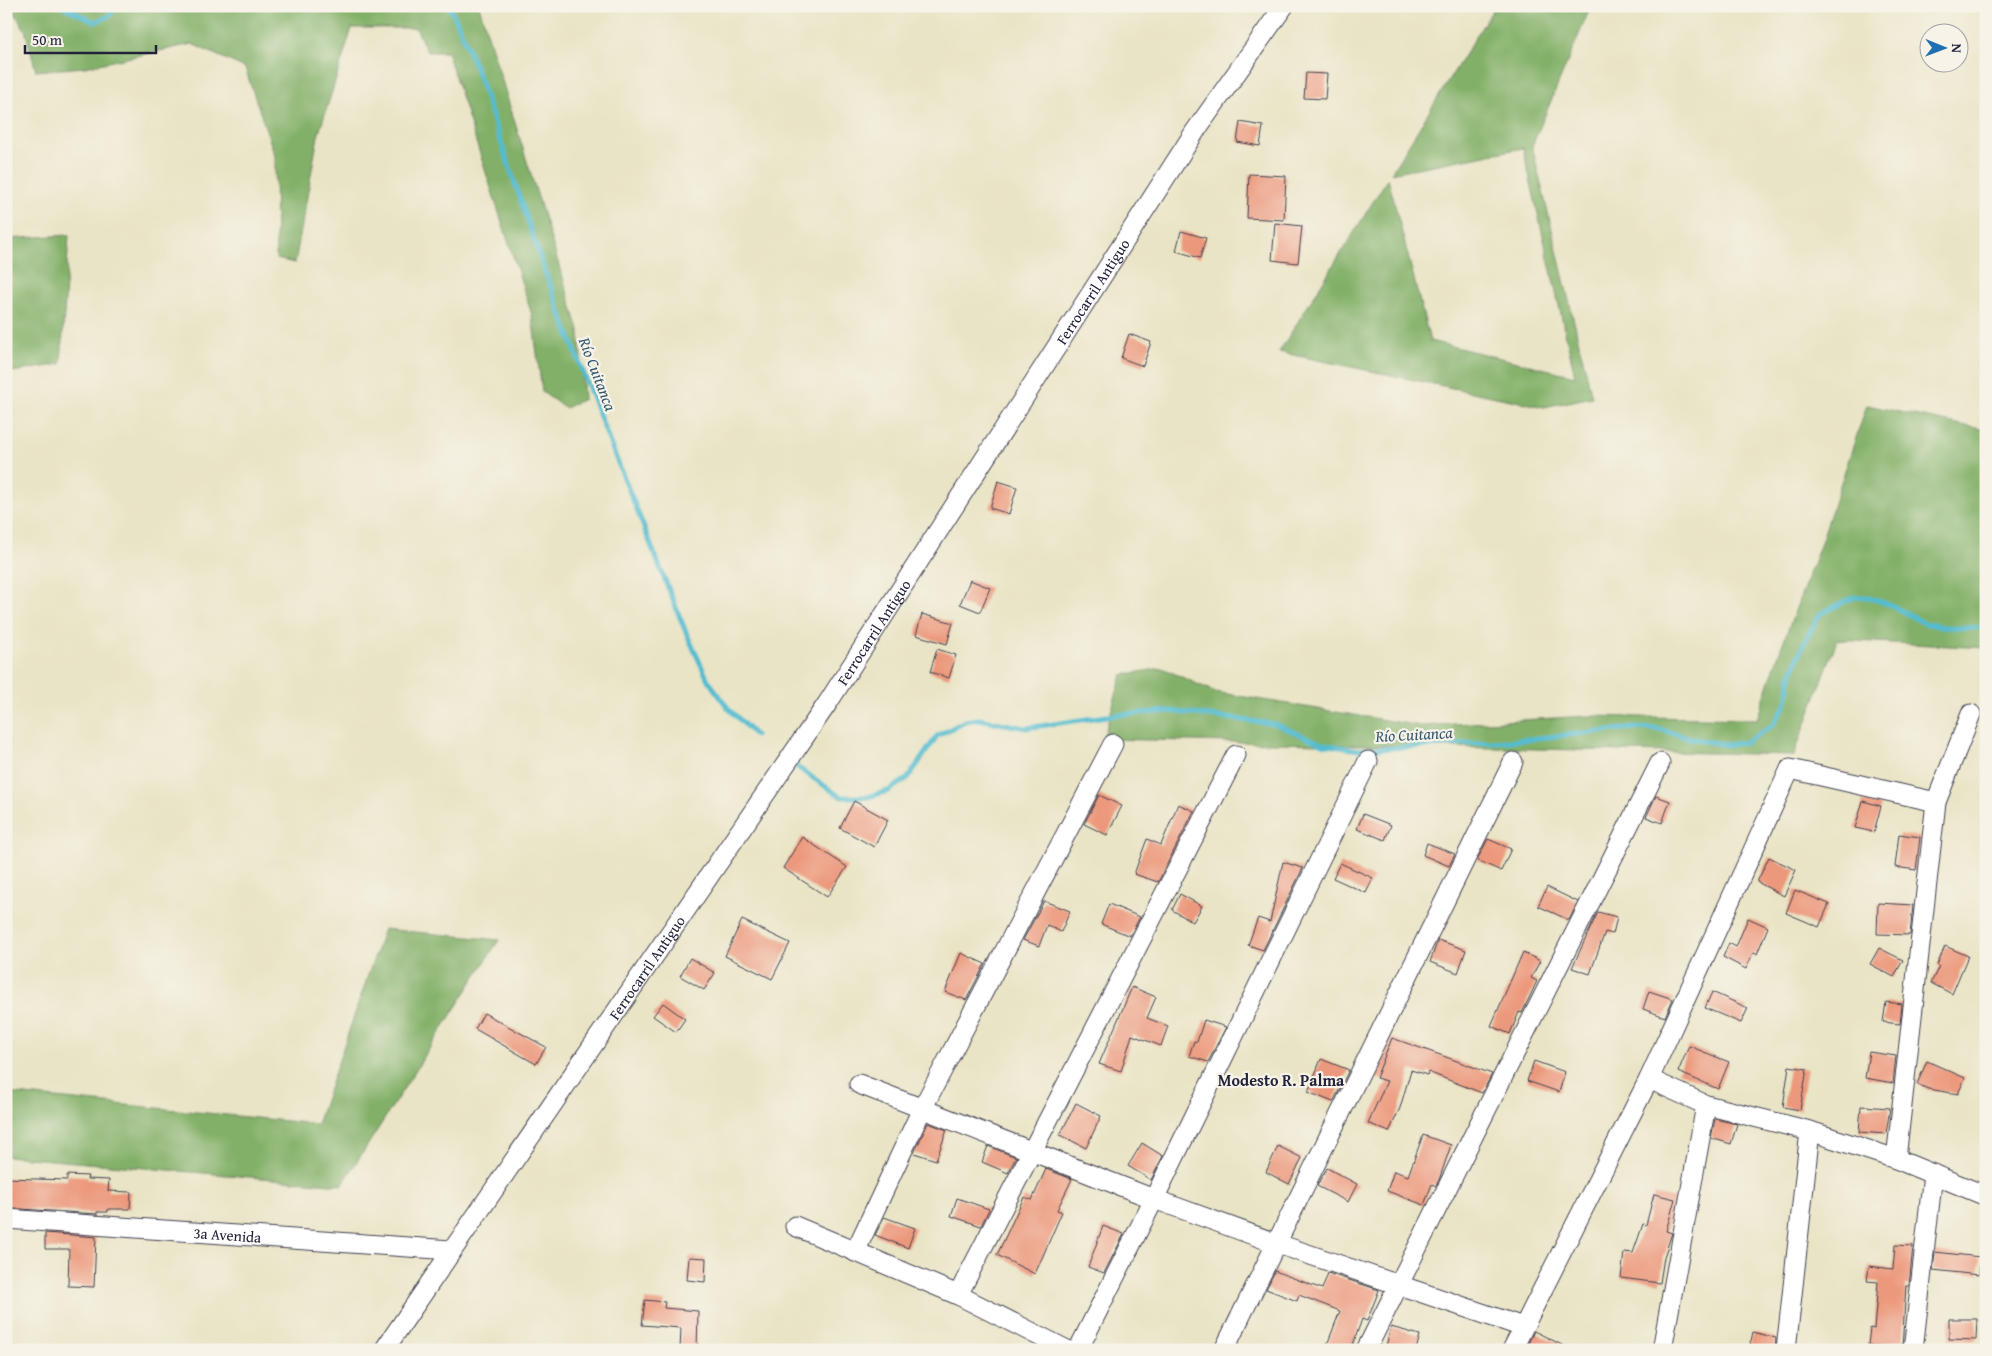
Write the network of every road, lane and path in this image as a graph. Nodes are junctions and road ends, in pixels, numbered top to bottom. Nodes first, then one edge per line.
1 (1284, 6) edge
2 (1971, 714) dead end
3 (1113, 744) dead end
4 (1236, 754) dead end
5 (1368, 760) dead end
6 (1513, 762) dead end
7 (1660, 763) dead end
8 (1936, 802) junction
9 (1649, 1079) junction
10 (859, 1084) dead end
11 (1706, 1105) junction
12 (922, 1109) junction
13 (1810, 1131) junction
14 (1032, 1153) junction
15 (1896, 1159) junction
16 (1933, 1174) junction
17 (1986, 1196) edge
18 (1154, 1199) junction
19 (6, 1219) edge
20 (795, 1226) dead end
21 (1278, 1244) junction
22 (451, 1250) junction
23 (856, 1252) junction
24 (1399, 1285) junction
25 (958, 1295) junction
26 (1523, 1327) junction
27 (1056, 1347) edge
28 (384, 1350) edge
29 (1078, 1350) edge
30 (1224, 1350) edge
31 (1366, 1350) edge
32 (1512, 1350) edge
33 (1662, 1350) edge
34 (1786, 1350) edge
35 (1913, 1350) edge

1 - 22 street, Ferrocarril Antiguo
2 - 8 street
3 - 12 street
4 - 14 street
5 - 18 street
6 - 21 street
7 - 24 street
8 - 9 street
8 - 15 street
9 - 11 street
9 - 26 street
10 - 12 street
11 - 13 street
11 - 33 street
12 - 14 street
12 - 23 street
13 - 15 street
13 - 34 street
14 - 18 street
14 - 25 street
15 - 16 street
16 - 17 street
16 - 35 street
18 - 21 street
18 - 29 street
19 - 22 street, 3a Avenida
20 - 23 street
21 - 24 street
21 - 30 street
22 - 28 street, Ferrocarril Antiguo
23 - 25 street
24 - 26 street
24 - 31 street
25 - 27 street
26 - 32 street

